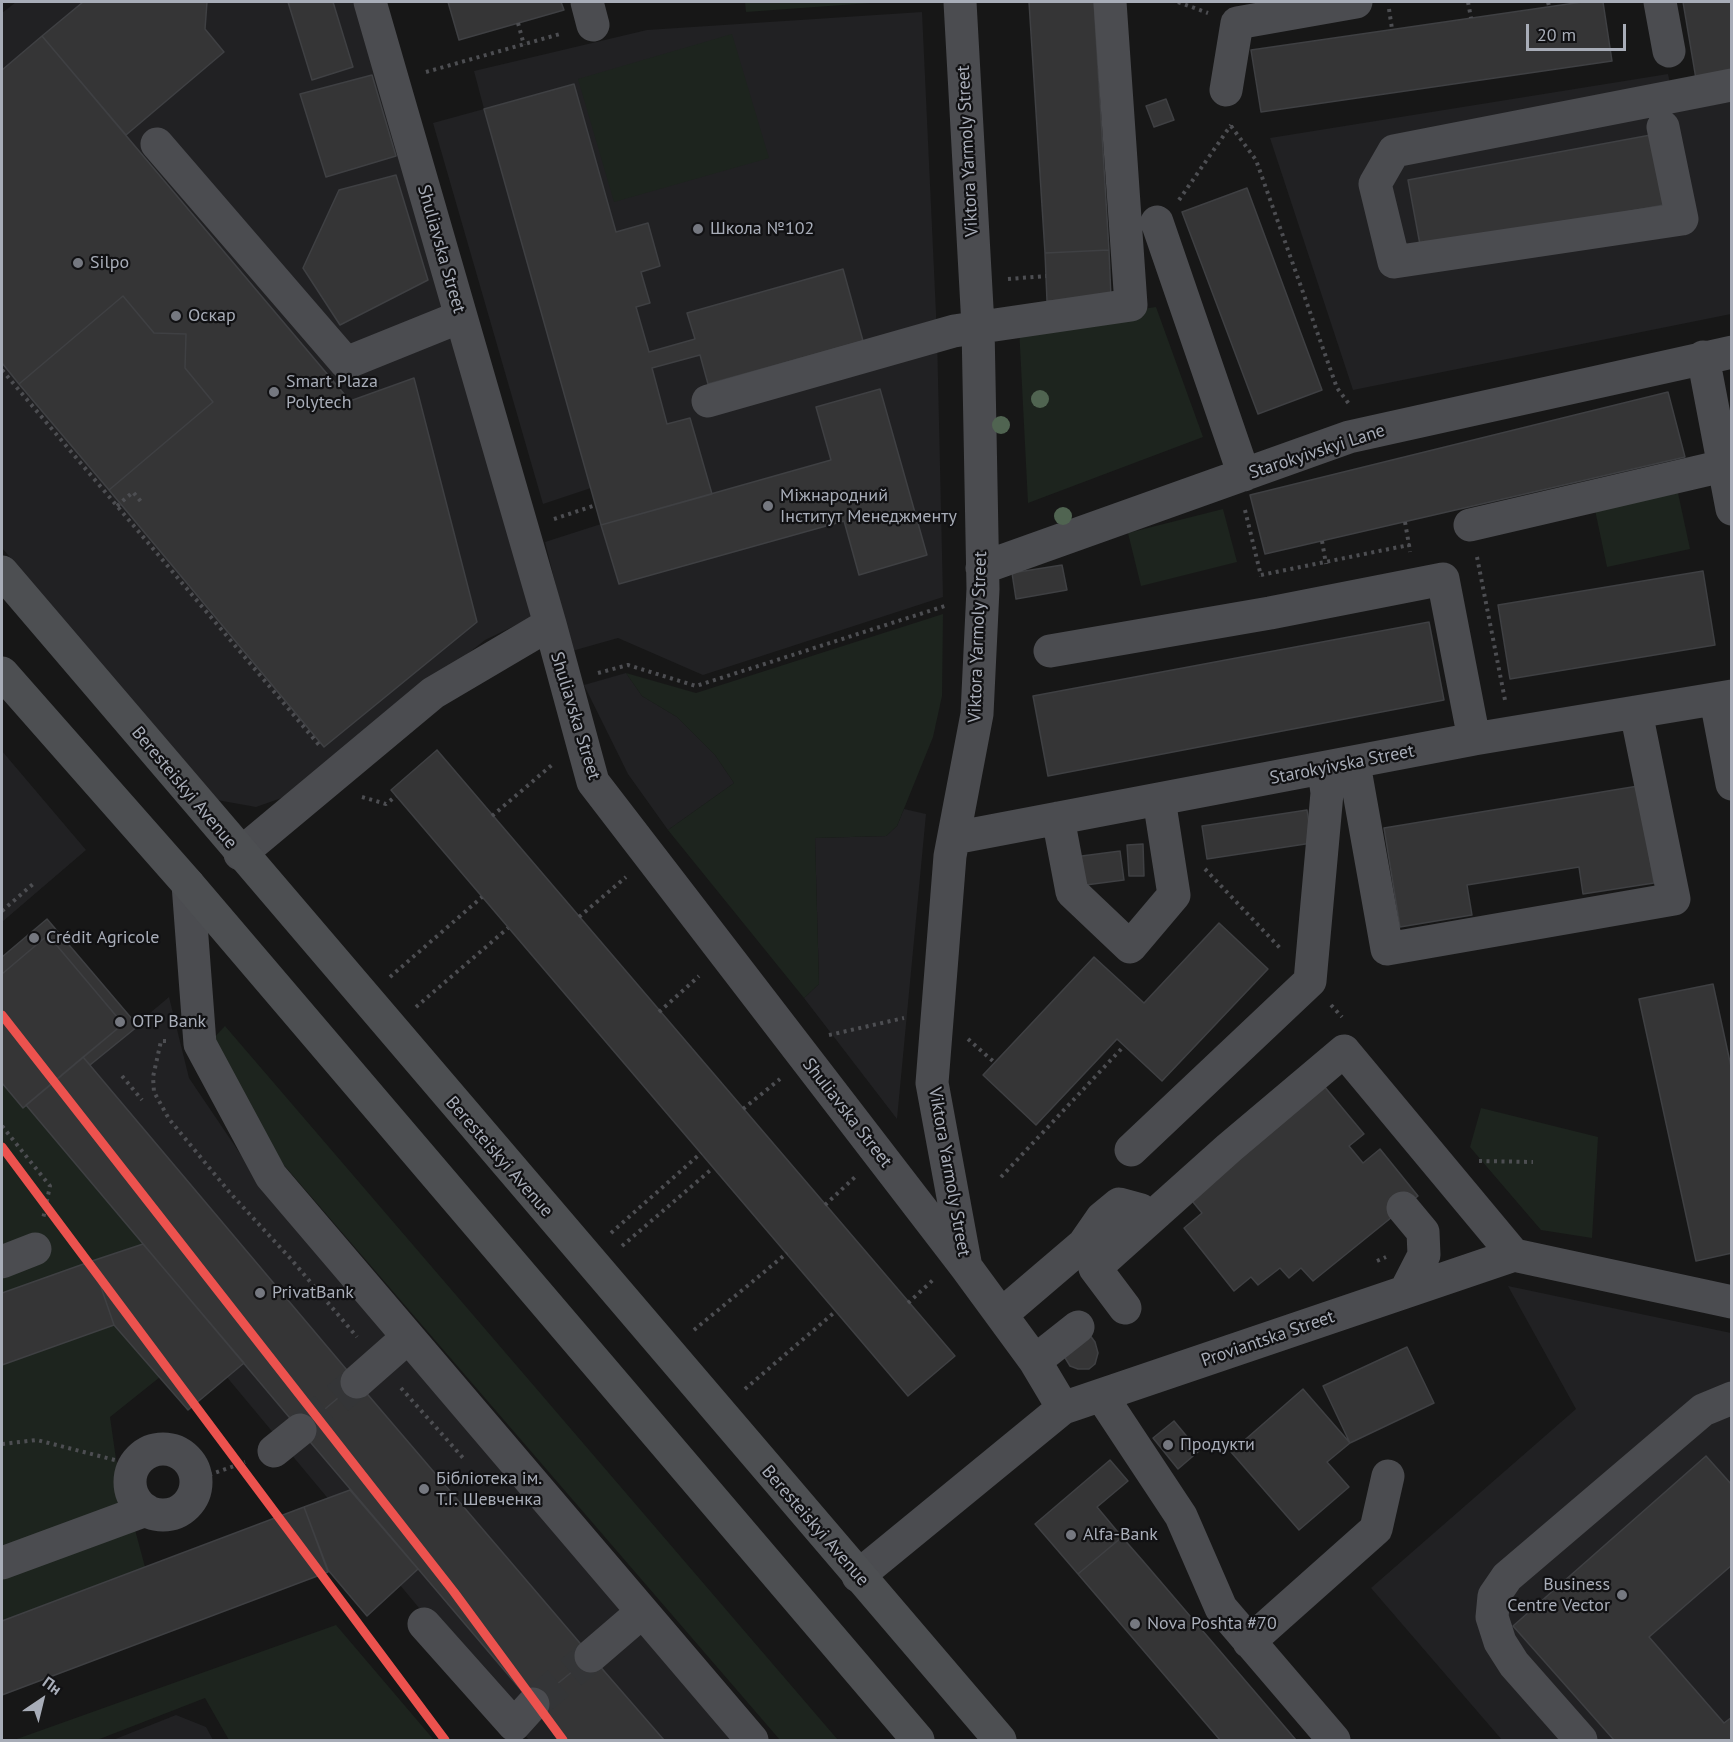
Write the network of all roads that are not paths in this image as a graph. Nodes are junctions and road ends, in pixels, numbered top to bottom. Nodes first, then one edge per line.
1 (370, 2) edge
2 (960, 2) edge
3 (1110, 2) edge
4 (1659, 2) edge
5 (1341, 3) edge
6 (1235, 12) edge
7 (1669, 51) dead end
8 (1731, 85) edge
9 (1226, 90) road end
10 (1663, 127) dead end
11 (158, 144) dead end
12 (1157, 222) road end
13 (460, 317) junction
14 (978, 326) junction
15 (1717, 355) edge
16 (708, 401) dead end
17 (1723, 466) junction
18 (1241, 476) junction
19 (1731, 509) edge
20 (1470, 525) road end
21 (982, 568) junction
22 (2, 572) edge
23 (550, 624) junction
24 (1050, 651) dead end
25 (2, 673) edge
26 (1724, 698) edge
27 (1636, 712) junction
28 (1474, 739) junction
29 (1339, 766) junction
30 (1731, 783) edge
31 (1159, 799) junction
32 (1058, 818) junction
33 (954, 838) junction
34 (240, 854) junction
35 (188, 884) junction
36 (1131, 1150) dead end
37 (1402, 1208) dead end
38 (1141, 1210) dead end
39 (35, 1249) road end
40 (1514, 1255) junction
41 (2, 1262) edge
42 (966, 1267) junction
43 (1405, 1292) junction
44 (1731, 1302) edge
45 (1125, 1308) dead end
46 (1002, 1314) junction
47 (1078, 1326) dead end
48 (407, 1338) junction
49 (1035, 1361) junction
50 (357, 1382) tunnel mouth
51 (1101, 1395) junction
52 (1731, 1398) edge
53 (1063, 1408) junction
54 (300, 1430) tunnel mouth
55 (274, 1451) road end
56 (1388, 1476) dead end
57 (146, 1510) junction
58 (2, 1563) edge
59 (858, 1576) junction
60 (641, 1613) junction
61 (424, 1624) dead end
62 (1249, 1642) junction
63 (591, 1656) tunnel mouth
64 (533, 1704) tunnel mouth
65 (752, 1740) edge
66 (918, 1740) edge
67 (1000, 1740) edge
68 (1334, 1740) edge
69 (1581, 1740) edge

1 - 13 street, Shuliavska Street
2 - 14 street, Viktora Yarmoly Street
3 - 14 street
4 - 7 street
5 - 6 street
6 - 9 street
8 - 10 street
11 - 13 street
12 - 18 street
13 - 23 street, Shuliavska Street
14 - 16 street
14 - 21 street, Viktora Yarmoly Street
15 - 17 street
15 - 18 street, Starokyivskyi Lane
17 - 19 street
17 - 20 street
18 - 21 street, Starokyivskyi Lane
21 - 33 street, Viktora Yarmoly Street
22 - 34 main road, Beresteiskyi Avenue
23 - 34 street
23 - 42 street, Shuliavska Street
24 - 28 street
25 - 35 main road
26 - 27 street, Starokyivska Street
26 - 30 street
27 - 28 street, Starokyivska Street
27 - 29 street
28 - 29 street, Starokyivska Street
29 - 31 street, Starokyivska Street
29 - 36 street
31 - 32 street, Starokyivska Street
31 - 32 street
32 - 33 street, Starokyivska Street
33 - 42 street, Viktora Yarmoly Street
34 - 59 main road, Beresteiskyi Avenue
35 - 48 street
35 - 66 main road
37 - 43 street
38 - 46 street
39 - 41 street
40 - 43 street, Proviantska Street
40 - 44 street
40 - 45 street
42 - 46 street, Shuliavska Street
43 - 51 street, Proviantska Street
46 - 49 street, Shuliavska Street
47 - 49 street
48 - 50 street
48 - 60 street
49 - 53 street, Shuliavska Street
51 - 53 street, Proviantska Street
51 - 62 street
52 - 69 street
53 - 59 street, Proviantska Street
54 - 55 street
56 - 62 street
57 - 57 street
57 - 58 street
59 - 67 main road, Beresteiskyi Avenue
60 - 63 street
60 - 65 street
61 - 64 street
62 - 68 street

